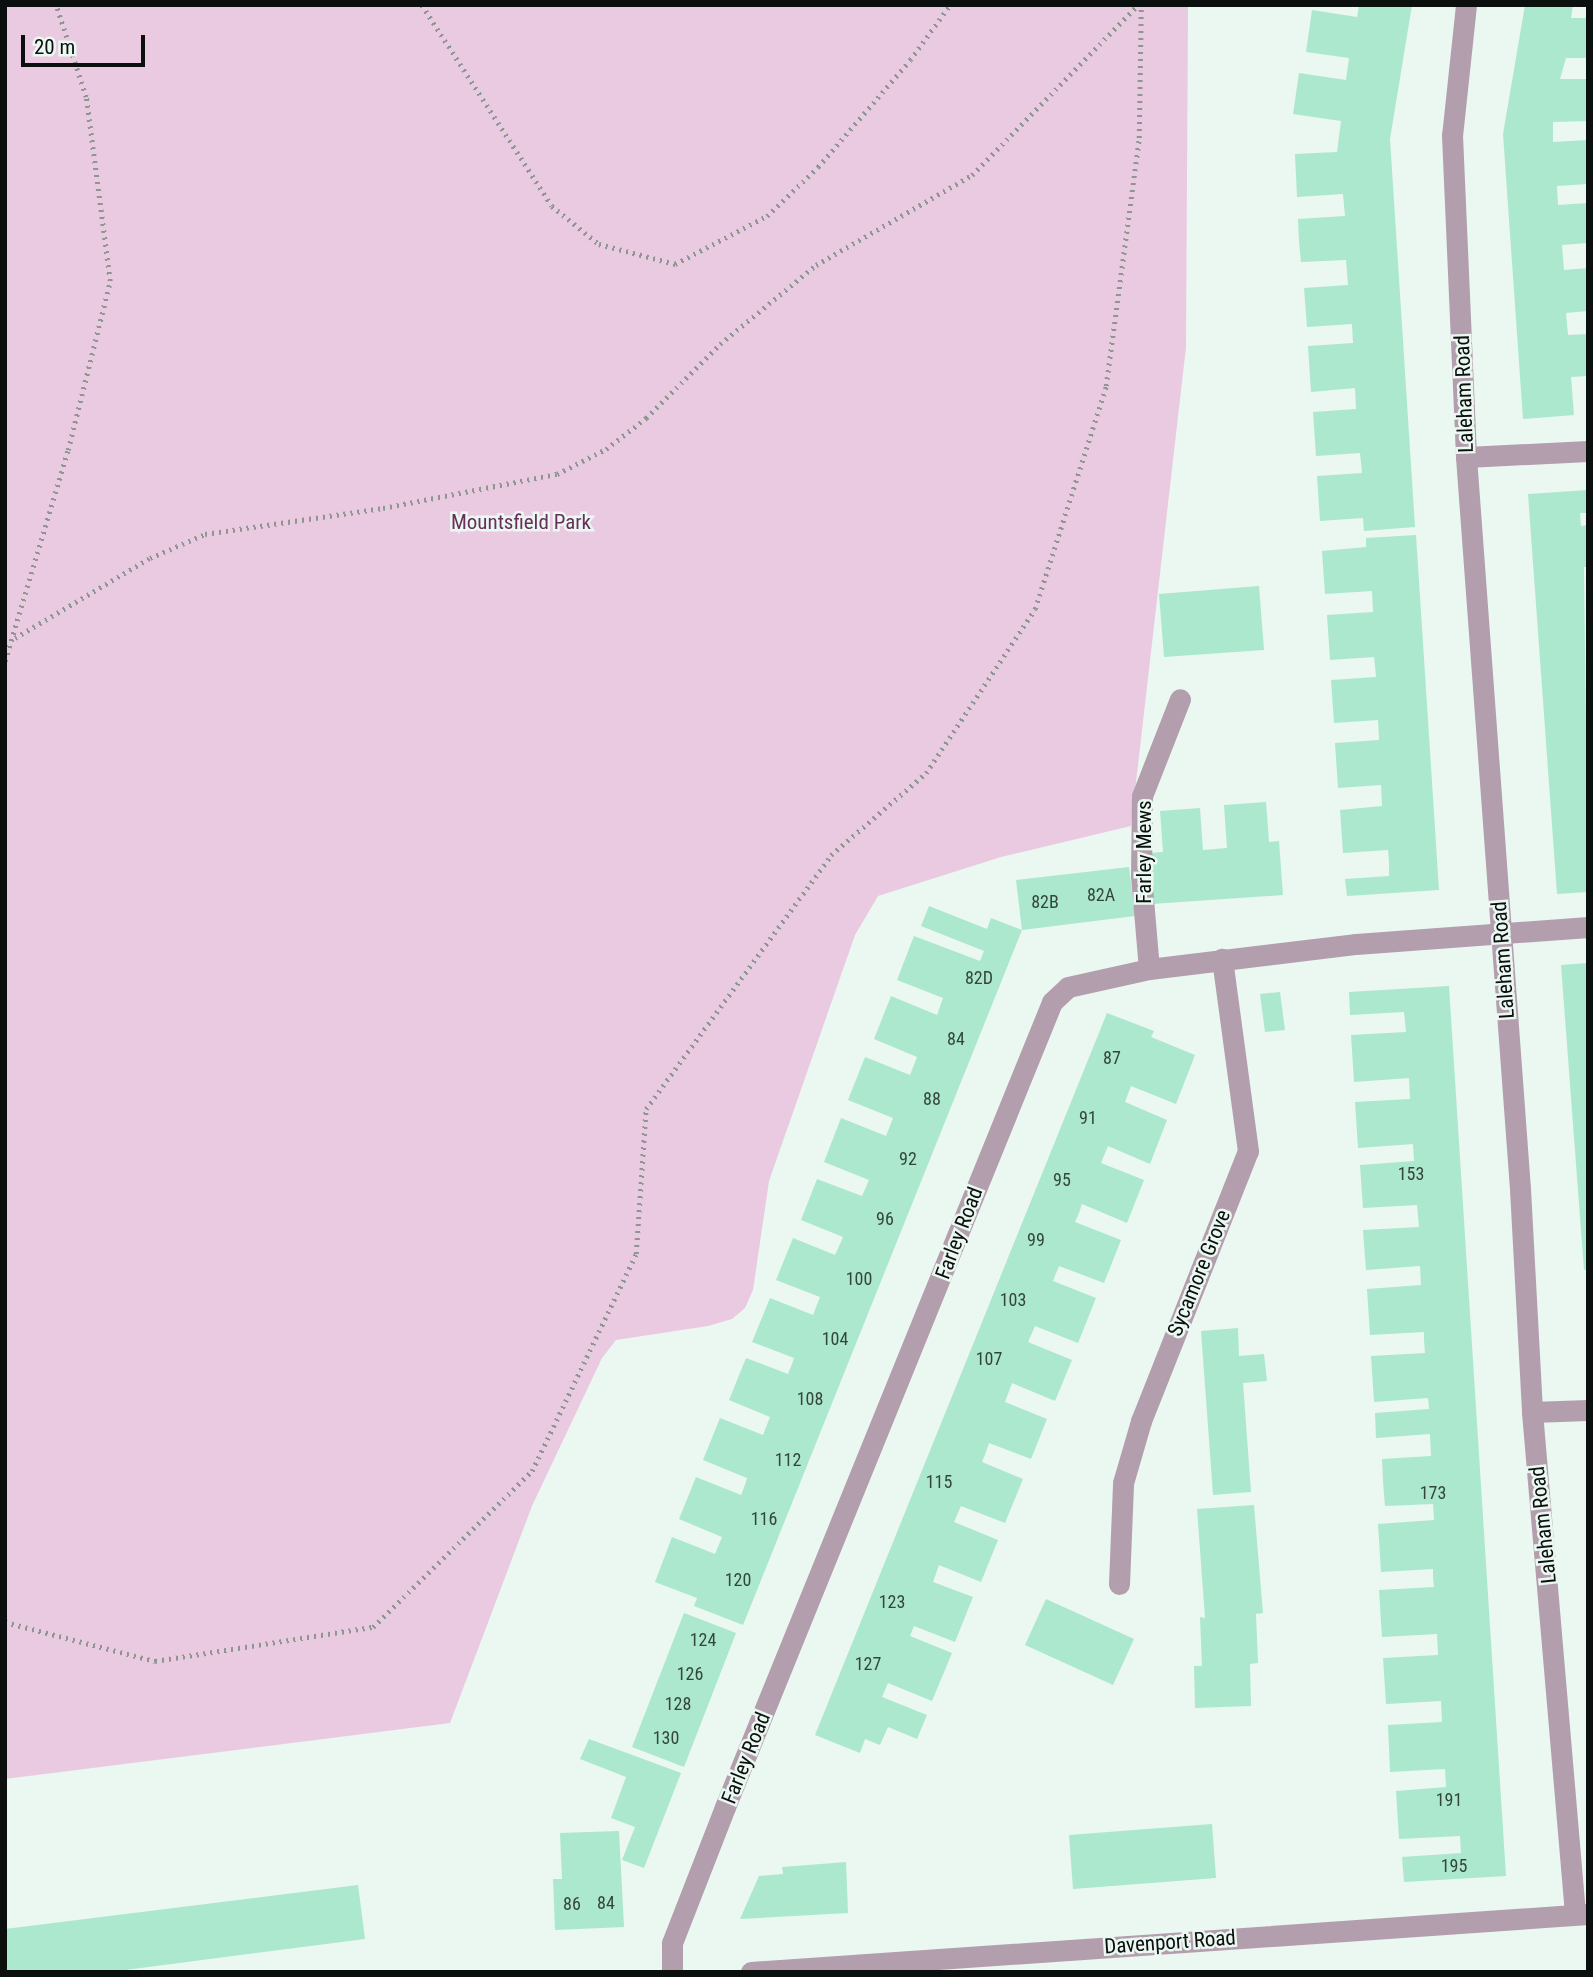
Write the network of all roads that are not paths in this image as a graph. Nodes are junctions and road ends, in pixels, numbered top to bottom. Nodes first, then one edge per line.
1 (1466, 5) edge
2 (1588, 451) edge
3 (1466, 457) junction
4 (1180, 699) dead end
5 (1588, 927) edge
6 (1501, 933) junction
7 (1222, 959) junction
8 (1149, 969) junction
9 (1588, 1410) edge
10 (1532, 1412) junction
11 (1119, 1584) dead end
12 (1581, 1914) edge
13 (672, 1972) edge
14 (751, 1972) edge

1 - 3 street, Laleham Road
2 - 3 street
3 - 6 street, Laleham Road
4 - 8 street, Farley Mews
5 - 6 street, Farley Road
6 - 7 street, Farley Road
6 - 10 street, Laleham Road
7 - 8 street, Farley Road
7 - 11 street, Sycamore Grove
8 - 13 street, Farley Road
9 - 10 street
10 - 12 street, Laleham Road
12 - 14 street, Davenport Road

